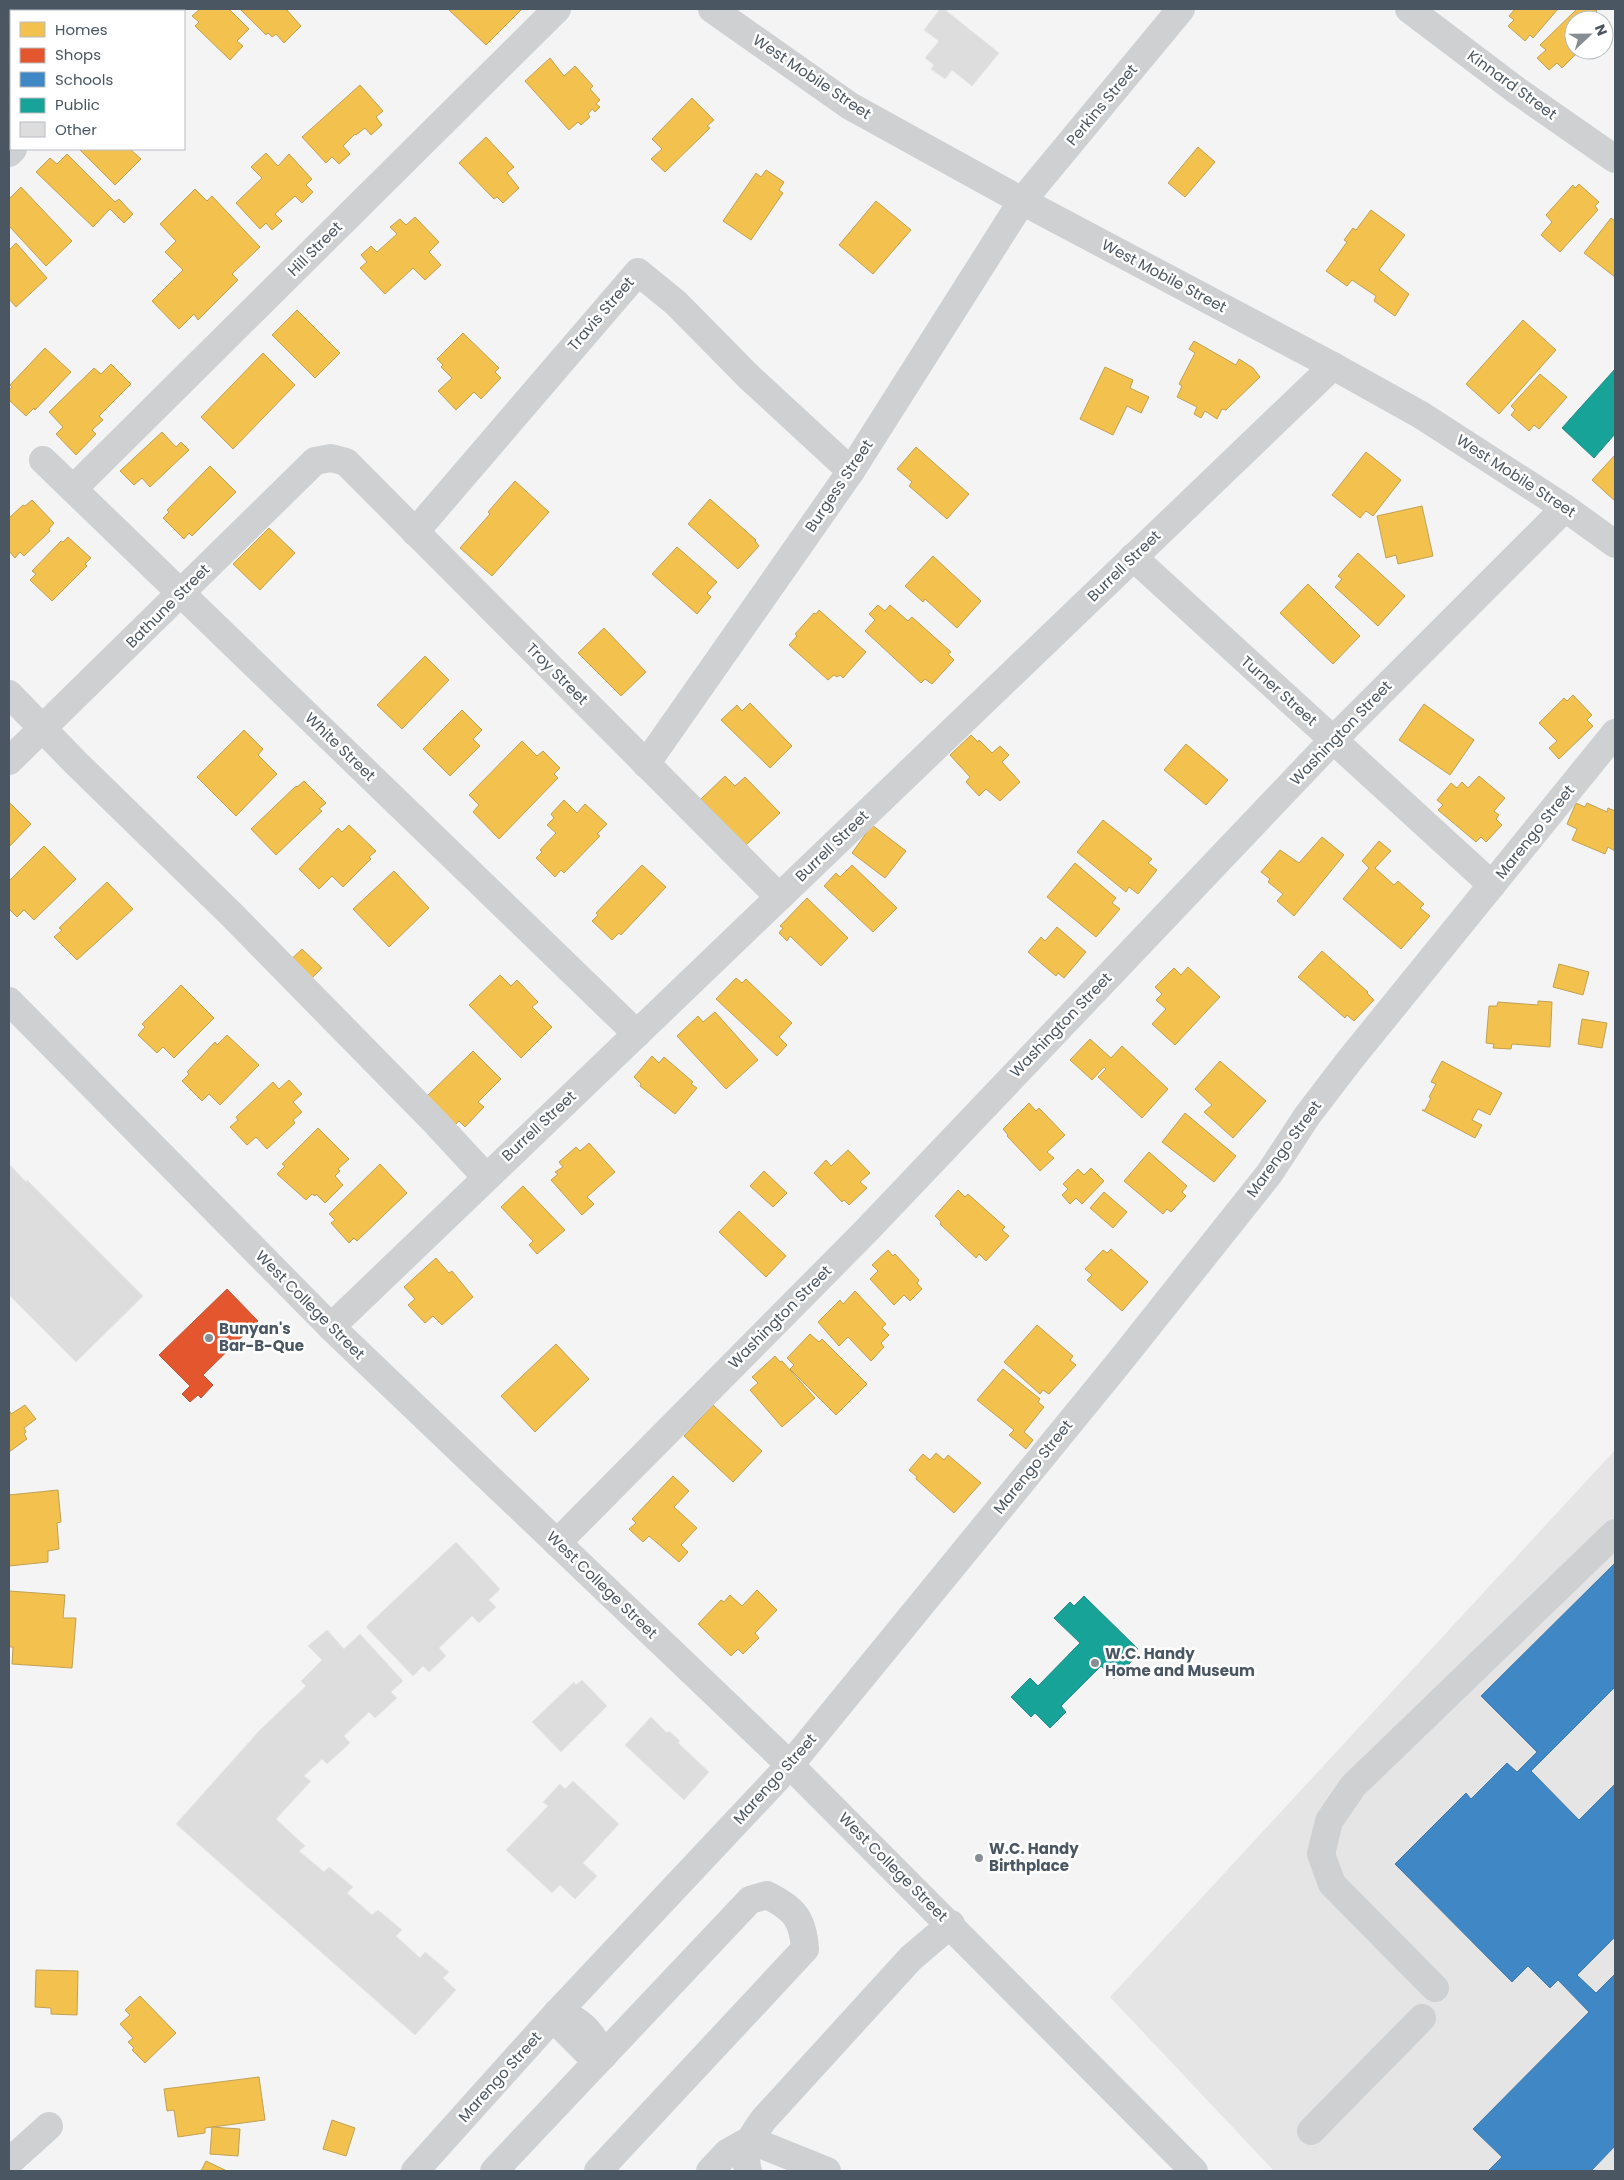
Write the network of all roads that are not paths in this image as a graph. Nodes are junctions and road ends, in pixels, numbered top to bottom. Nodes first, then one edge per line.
1 (556, 9) edge
2 (712, 9) edge
3 (1181, 9) edge
4 (1409, 9) edge
5 (1615, 159) edge
6 (1022, 201) junction
7 (1333, 366) junction
8 (331, 458) joint
9 (43, 460) dead end
10 (850, 470) junction
11 (73, 489) junction
12 (1565, 508) junction
13 (415, 532) junction
14 (1615, 544) edge
15 (1133, 558) junction
16 (182, 593) junction
17 (9, 694) edge
18 (43, 729) junction
19 (1615, 733) edge
20 (1333, 740) junction
21 (9, 761) edge
22 (646, 764) junction
23 (1492, 885) junction
24 (779, 897) junction
25 (9, 1001) edge
26 (637, 1034) junction
27 (486, 1177) junction
28 (331, 1327) junction
29 (1615, 1533) edge
30 (557, 1542) junction
31 (790, 1765) junction
32 (951, 1924) junction
33 (1435, 1988) dead end
34 (557, 2013) junction
35 (1422, 2018) dead end
36 (603, 2056) junction
37 (49, 2126) dead end
38 (1311, 2131) dead end
39 (750, 2140) junction
40 (9, 2162) edge
41 (415, 2171) edge
42 (494, 2171) edge
43 (598, 2171) edge
44 (710, 2171) edge
45 (748, 2171) edge
46 (827, 2171) edge
47 (1194, 2171) edge

1 - 11 street, Hill Street
2 - 6 street, West Mobile Street
3 - 6 street, Perkins Street
4 - 5 street, Kinnard Street
6 - 7 street, West Mobile Street
6 - 10 street, Burgess Street
7 - 12 street, West Mobile Street
7 - 15 street, Burrell Street
8 - 13 street, Troy Street
8 - 16 street, Bathune Street
9 - 11 street, White Street
10 - 13 street, Travis Street
10 - 22 street, Burgess Street
11 - 16 street, White Street
12 - 14 street, West Mobile Street
12 - 20 street, Washington Street
13 - 22 street, Troy Street
15 - 20 street, Turner Street
15 - 24 street, Burrell Street
16 - 18 street, Bathune Street
16 - 26 street, White Street
17 - 18 street
18 - 21 street, Bathune Street
18 - 27 street
19 - 23 street, Marengo Street
20 - 23 street, Turner Street
20 - 30 street, Washington Street
22 - 24 street, Troy Street
23 - 31 street, Marengo Street
24 - 26 street, Burrell Street
25 - 28 street, West College Street
26 - 27 street, Burrell Street
27 - 28 street, Burrell Street
28 - 30 street, West College Street
29 - 33 street
30 - 31 street, West College Street
31 - 32 street, West College Street
31 - 34 street, Marengo Street
32 - 39 street
32 - 47 street, West College Street
34 - 36 street
34 - 41 street, Marengo Street
35 - 38 street
36 - 42 street
36 - 43 street
37 - 40 street
39 - 44 street
39 - 45 street
39 - 46 street

